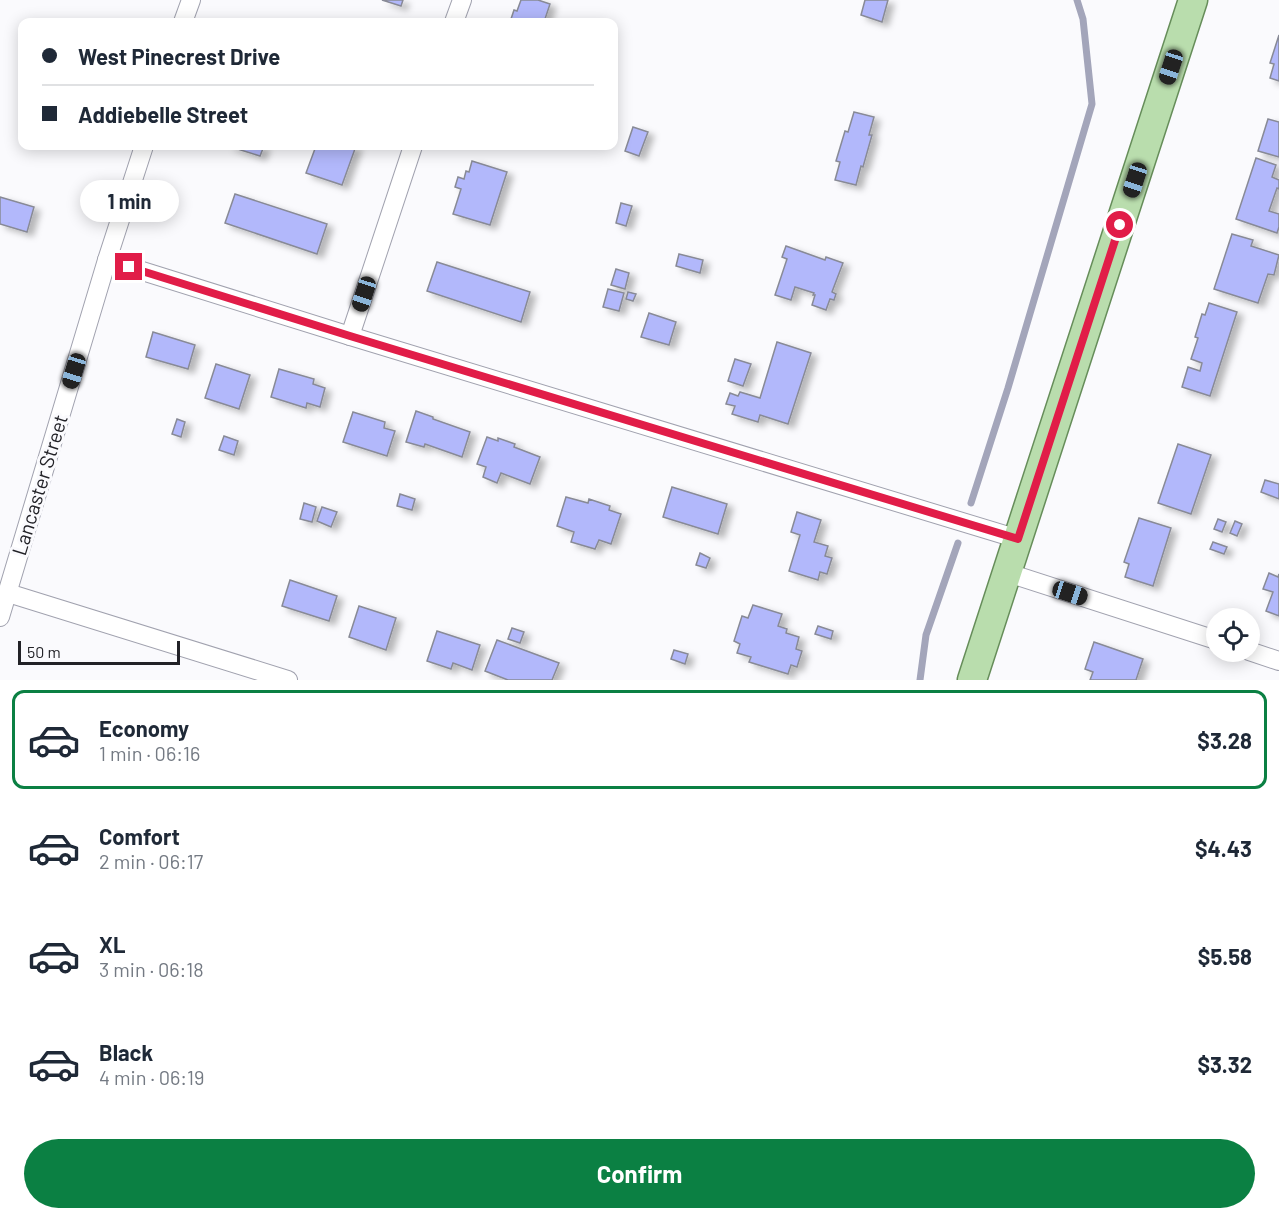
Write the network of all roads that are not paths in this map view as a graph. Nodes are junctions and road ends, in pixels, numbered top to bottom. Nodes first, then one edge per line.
1 (191, 0) edge
2 (462, 0) edge
3 (1193, 0) edge
4 (184, 18) edge
5 (455, 18) edge
6 (143, 150) edge
7 (412, 150) edge
8 (107, 260) junction
9 (350, 336) junction
10 (1018, 539) junction
11 (1008, 573) junction
12 (8, 593) junction
13 (0, 617) edge
14 (1206, 637) edge
15 (1260, 655) edge
16 (1279, 661) edge
17 (288, 680) edge
18 (972, 680) edge

1 - 4 street
2 - 5 street
3 - 10 main road
6 - 8 street, Lancaster Street
7 - 9 street
8 - 9 street
8 - 12 street, Lancaster Street
9 - 10 street
10 - 11 main road
11 - 14 street
11 - 18 main road
12 - 13 street, Lancaster Street
12 - 17 street
15 - 16 street

